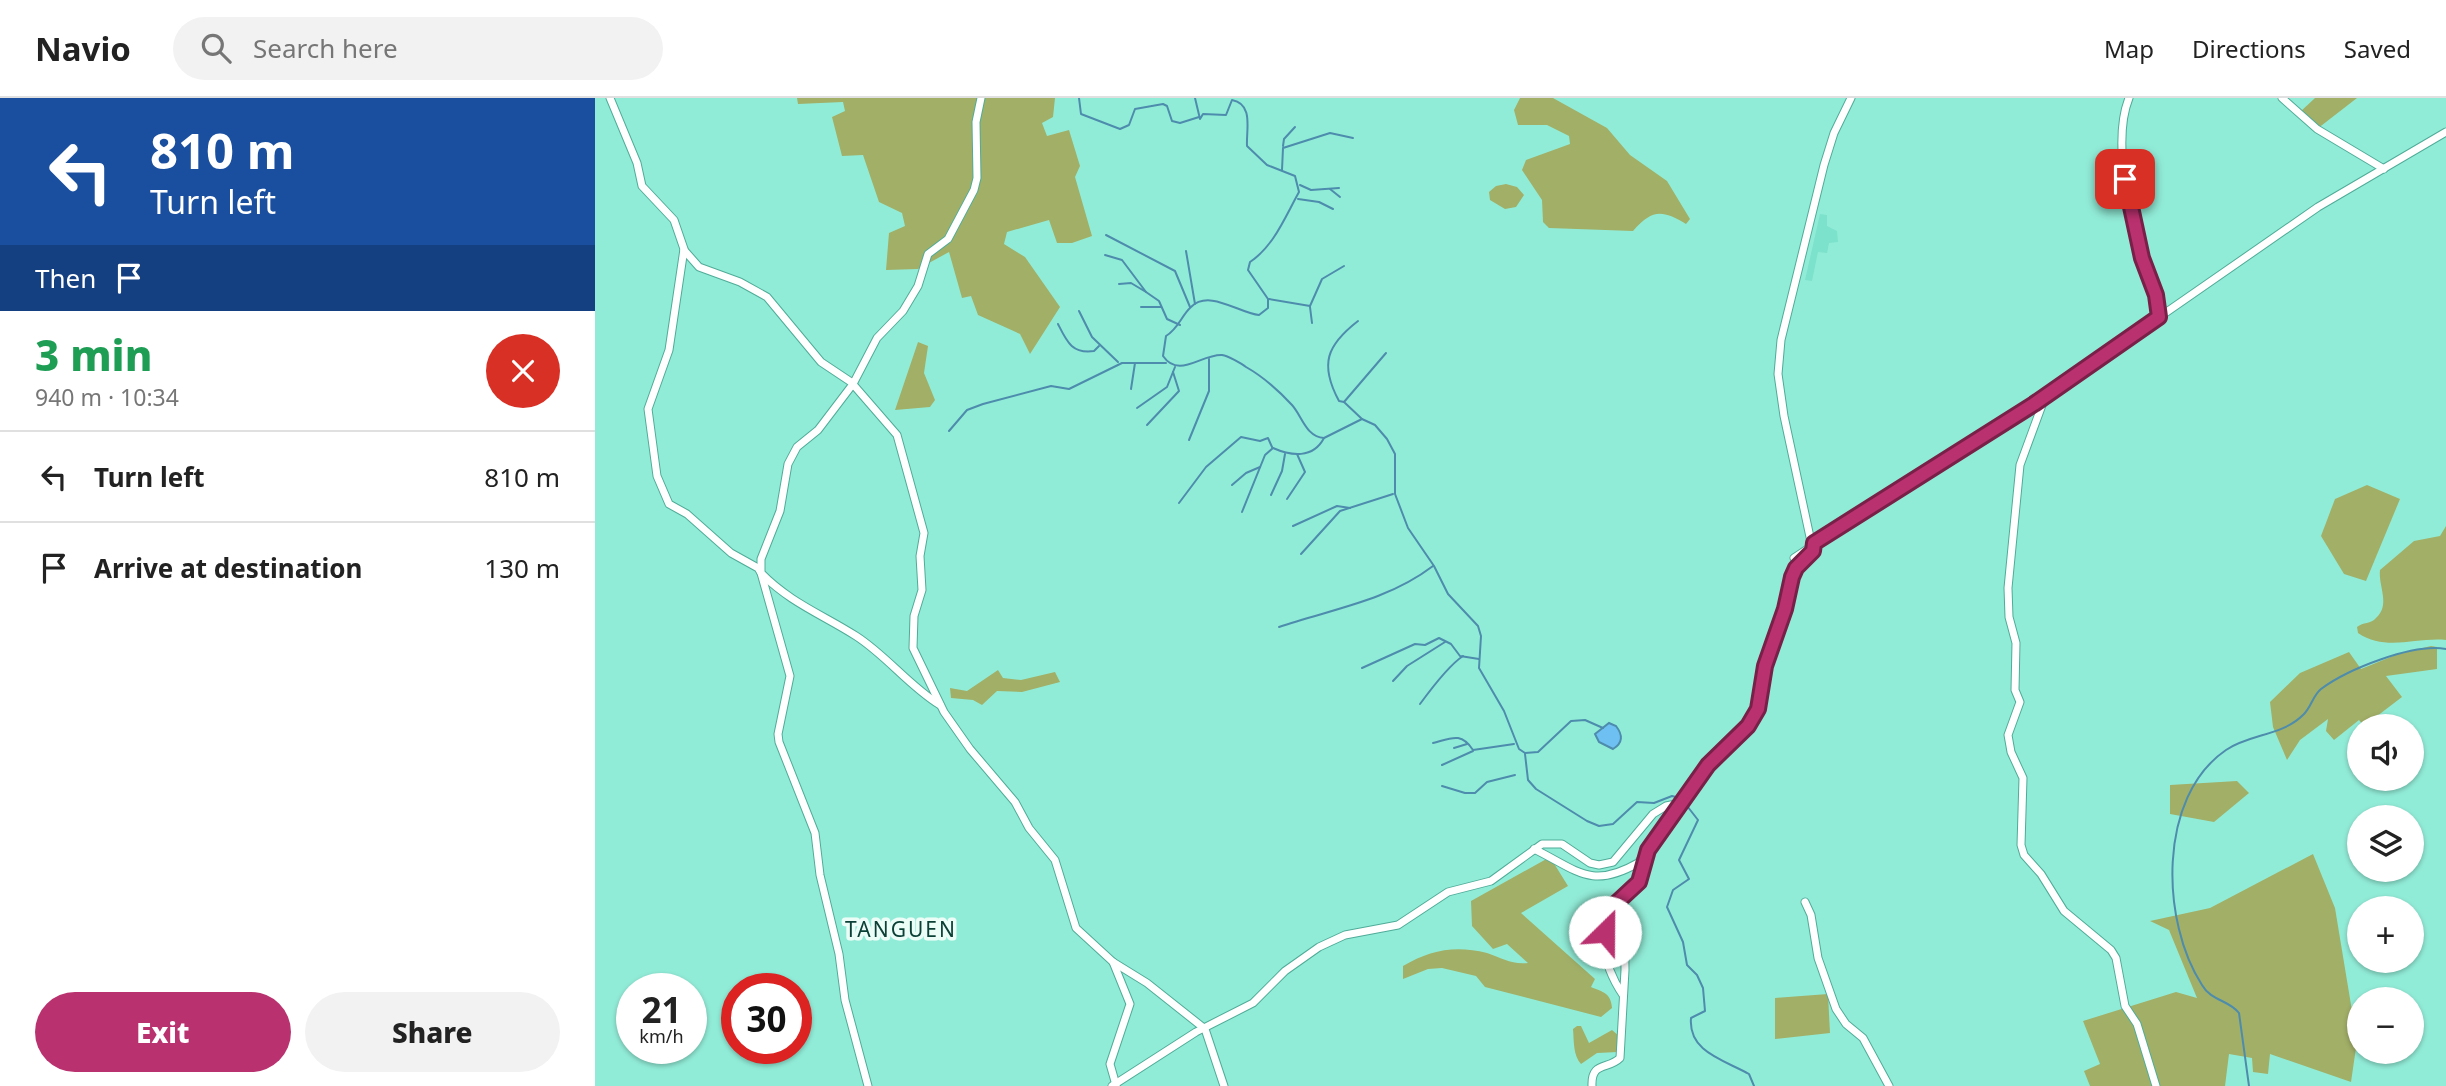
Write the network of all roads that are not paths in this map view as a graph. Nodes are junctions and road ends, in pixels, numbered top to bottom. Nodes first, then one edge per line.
1 (610, 98) edge
2 (981, 98) edge
3 (1851, 98) edge
4 (2129, 98) edge
5 (2282, 98) edge
6 (2446, 132) edge
7 (2384, 169) junction
8 (684, 249) junction
9 (2159, 317) junction
10 (853, 384) junction
11 (2045, 396) junction
12 (1814, 543) junction
13 (1794, 558) dead end
14 (761, 573) junction
15 (941, 706) junction
16 (1681, 803) junction
17 (1534, 849) junction
18 (1648, 850) junction
19 (1627, 895) junction
20 (1805, 902) dead end
21 (1113, 962) junction
22 (1623, 995) junction
23 (1204, 1028) junction
24 (1115, 1085) edge
25 (868, 1086) edge
26 (1224, 1086) edge
27 (1592, 1086) edge
28 (1889, 1086) edge
29 (2156, 1086) edge

1 - 8 street
2 - 10 street
3 - 12 street
4 - 9 street
5 - 7 street
6 - 7 street
7 - 9 street
8 - 10 street
8 - 14 street
9 - 11 street
10 - 14 street
10 - 15 street
11 - 12 street
11 - 29 street
12 - 13 street
12 - 16 street
14 - 15 street
14 - 25 street
15 - 21 street
16 - 17 street
16 - 18 street
17 - 18 street
17 - 23 street
18 - 19 street
19 - 22 street
19 - 22 street
20 - 28 street
21 - 23 street
21 - 24 street
22 - 27 street
23 - 24 street
23 - 26 street

